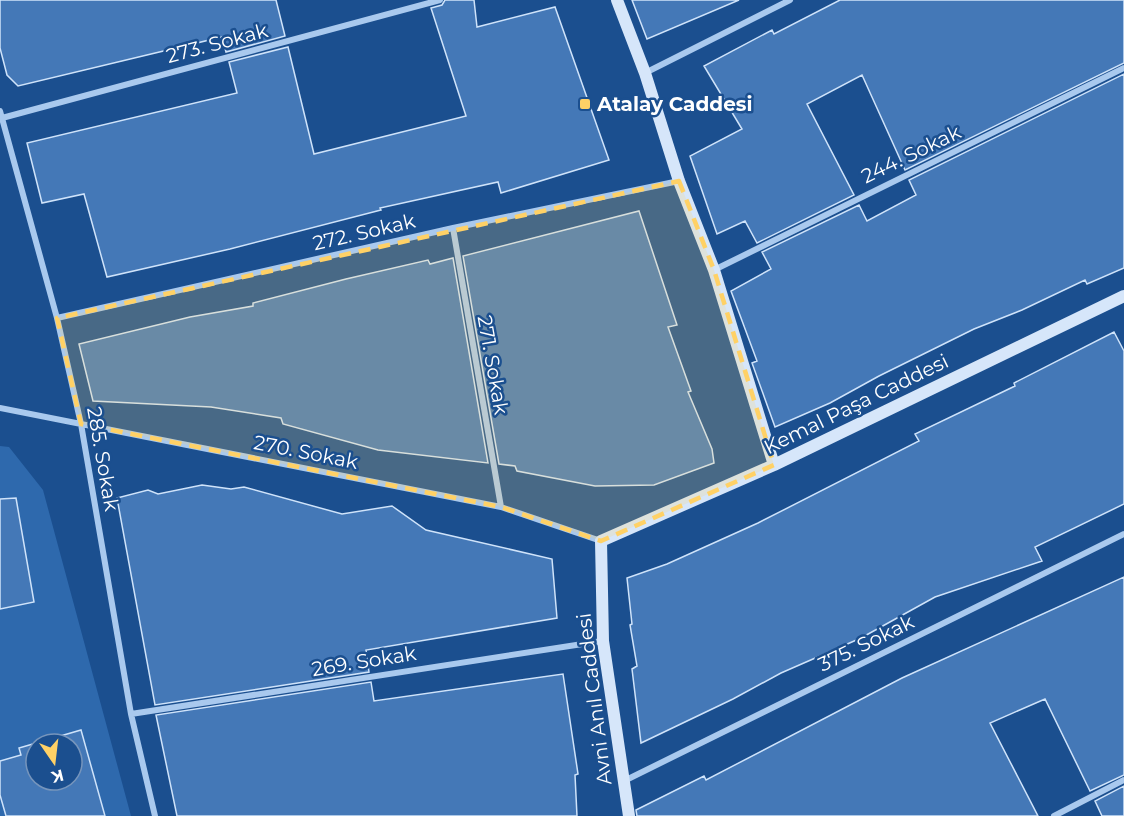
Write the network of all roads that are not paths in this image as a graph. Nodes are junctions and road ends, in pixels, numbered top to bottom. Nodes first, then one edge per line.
1 (440, 0) edge
2 (617, 0) edge
3 (790, 0) edge
4 (1124, 68) edge
5 (645, 74) junction
6 (1, 114) edge
7 (679, 181) junction
8 (453, 228) junction
9 (714, 270) junction
10 (1124, 296) edge
11 (57, 318) junction
12 (0, 408) edge
13 (81, 424) junction
14 (774, 465) junction
15 (501, 507) junction
16 (1124, 534) edge
17 (601, 541) junction
18 (603, 641) junction
19 (131, 714) junction
20 (1124, 780) edge
21 (623, 782) junction
22 (155, 816) edge
23 (629, 816) edge
24 (1054, 816) edge

1 - 6 street, 273. Sokak
2 - 5 street
3 - 5 street
4 - 9 street, 244. Sokak
5 - 7 street
6 - 11 street, 285. Sokak
7 - 8 street, 272. Sokak
7 - 9 street
8 - 11 street, 272. Sokak
8 - 15 street, 271. Sokak
9 - 14 street
10 - 14 street, Kemal Paşa Caddesi
11 - 13 street, 285. Sokak
12 - 13 street, 270. Sokak
13 - 15 street, 270. Sokak
13 - 19 street, 285. Sokak
14 - 17 street, Kemal Paşa Caddesi
15 - 17 street, 270. Sokak
16 - 21 street, 375. Sokak
17 - 18 street, Avni Anıl Caddesi
18 - 19 street, 269. Sokak
18 - 21 street, Avni Anıl Caddesi
19 - 22 street, 285. Sokak
20 - 24 street
21 - 23 street, Avni Anıl Caddesi

